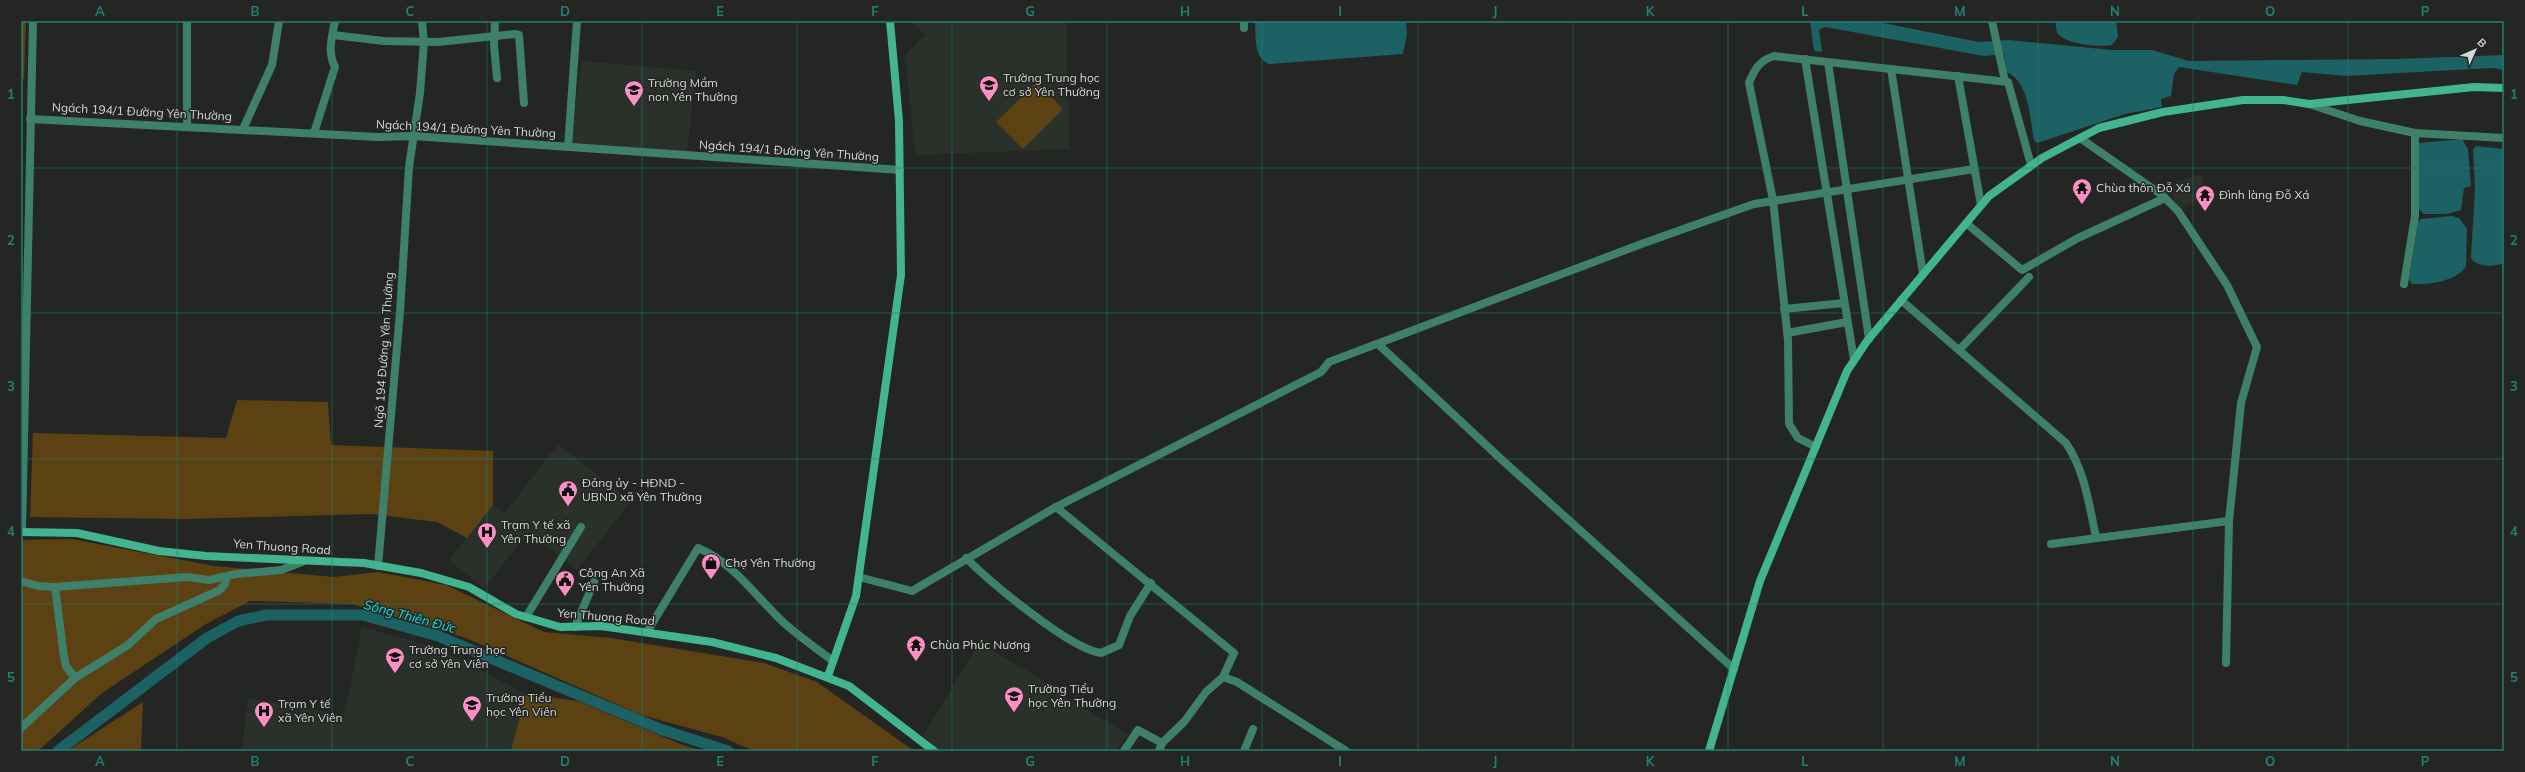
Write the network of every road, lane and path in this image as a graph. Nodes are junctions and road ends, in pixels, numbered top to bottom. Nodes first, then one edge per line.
1 (33, 21) edge
2 (187, 21) edge
3 (279, 21) edge
4 (335, 21) edge
5 (422, 21) edge
6 (495, 21) edge
7 (577, 21) edge
8 (890, 21) edge
9 (1992, 21) edge
10 (333, 35) junction
11 (496, 36) junction
12 (424, 42) junction
13 (1805, 59) junction
14 (1828, 62) junction
15 (1891, 69) junction
16 (1958, 76) junction
17 (498, 78) dead end
18 (2005, 81) junction
19 (2504, 88) edge
20 (524, 102) dead end
21 (2309, 104) junction
22 (30, 119) junction
23 (187, 126) junction
24 (243, 129) junction
25 (314, 133) junction
26 (2415, 133) junction
27 (413, 136) junction
28 (2080, 138) junction
29 (2504, 138) edge
30 (568, 147) junction
31 (2031, 164) junction
32 (1974, 169) junction
33 (900, 170) junction
34 (1908, 178) junction
35 (1846, 187) junction
36 (1825, 191) junction
37 (2166, 198) junction
38 (1773, 200) junction
39 (1980, 205) junction
40 (1966, 223) junction
41 (1923, 274) junction
42 (2029, 277) dead end
43 (2404, 284) dead end
44 (1901, 300) junction
45 (1844, 303) junction
46 (1784, 309) junction
47 (1847, 322) junction
48 (1787, 333) junction
49 (1868, 339) junction
50 (1378, 344) junction
51 (1959, 350) junction
52 (1854, 360) junction
53 (1816, 447) junction
54 (23, 463) edge
55 (1056, 507) junction
56 (2229, 521) junction
57 (581, 527) dead end
58 (22, 532) edge
59 (2096, 537) junction
60 (2051, 544) dead end
61 (966, 558) junction
62 (302, 562) junction
63 (378, 566) junction
64 (859, 577) junction
65 (226, 578) junction
66 (21, 581) edge
67 (594, 582) dead end
68 (1151, 583) junction
69 (55, 587) junction
70 (526, 617) junction
71 (575, 627) junction
72 (647, 632) junction
73 (833, 661) junction
74 (2226, 663) dead end
75 (1734, 668) junction
76 (828, 676) junction
77 (1223, 677) junction
78 (76, 678) junction
79 (21, 728) edge
80 (1253, 729) dead end
81 (1160, 749) edge
82 (934, 751) edge
83 (1124, 751) edge
84 (1244, 751) edge
85 (1346, 751) edge
86 (1709, 751) edge

1 - 22 street
2 - 23 street
3 - 24 street
4 - 10 street
5 - 12 street, Ngõ 194 Đường Yên Thường
6 - 11 street
7 - 30 street
8 - 33 main road
9 - 18 street
10 - 12 street
10 - 25 street
11 - 12 street
11 - 17 street
11 - 20 street
12 - 27 street, Ngõ 194 Đường Yên Thường
13 - 14 street
13 - 36 street
13 - 38 street
14 - 15 street
14 - 35 street
15 - 16 street
15 - 34 street
16 - 18 street
16 - 32 street
18 - 31 street
19 - 21 main road
21 - 26 street
21 - 28 main road
22 - 23 street, Ngách 194/1 Đường Yên Thường
22 - 54 street
23 - 24 street, Ngách 194/1 Đường Yên Thường
24 - 25 street, Ngách 194/1 Đường Yên Thường
25 - 27 street, Ngách 194/1 Đường Yên Thường
26 - 29 street
26 - 43 street
27 - 30 street, Ngách 194/1 Đường Yên Thường
27 - 63 street, Ngõ 194 Đường Yên Thường
28 - 31 main road
28 - 37 street
30 - 33 street, Ngách 194/1 Đường Yên Thường
31 - 39 main road
32 - 34 street
32 - 39 street
33 - 64 main road
34 - 35 street
34 - 41 street
35 - 36 street
35 - 49 street
36 - 38 street
36 - 45 street
37 - 40 street
37 - 56 street
38 - 46 street
38 - 50 street
39 - 40 main road
40 - 41 main road
41 - 44 main road
42 - 51 street
44 - 49 main road
44 - 51 street
45 - 46 street
45 - 47 street
46 - 48 street
47 - 48 street
47 - 52 street
48 - 53 street
49 - 52 main road
50 - 55 street
50 - 75 street
51 - 59 street
52 - 53 main road
53 - 75 main road
54 - 58 street
55 - 61 street
55 - 68 street
56 - 59 street
56 - 74 street
57 - 70 street
58 - 62 main road, Yen Thuong Road
59 - 60 street
61 - 64 street
61 - 68 street
62 - 63 main road, Yen Thuong Road
62 - 65 street
63 - 70 main road, Yen Thuong Road
64 - 73 main road
65 - 69 street
65 - 78 street
66 - 69 street
67 - 71 street
68 - 77 street
69 - 78 street
70 - 71 main road, Yen Thuong Road
71 - 72 main road, Yen Thuong Road
72 - 73 street
72 - 76 main road, Yen Thuong Road
73 - 76 main road
75 - 86 main road
76 - 82 main road, Yen Thuong Road
77 - 81 street
77 - 85 street
78 - 79 street
80 - 84 street
81 - 83 street

